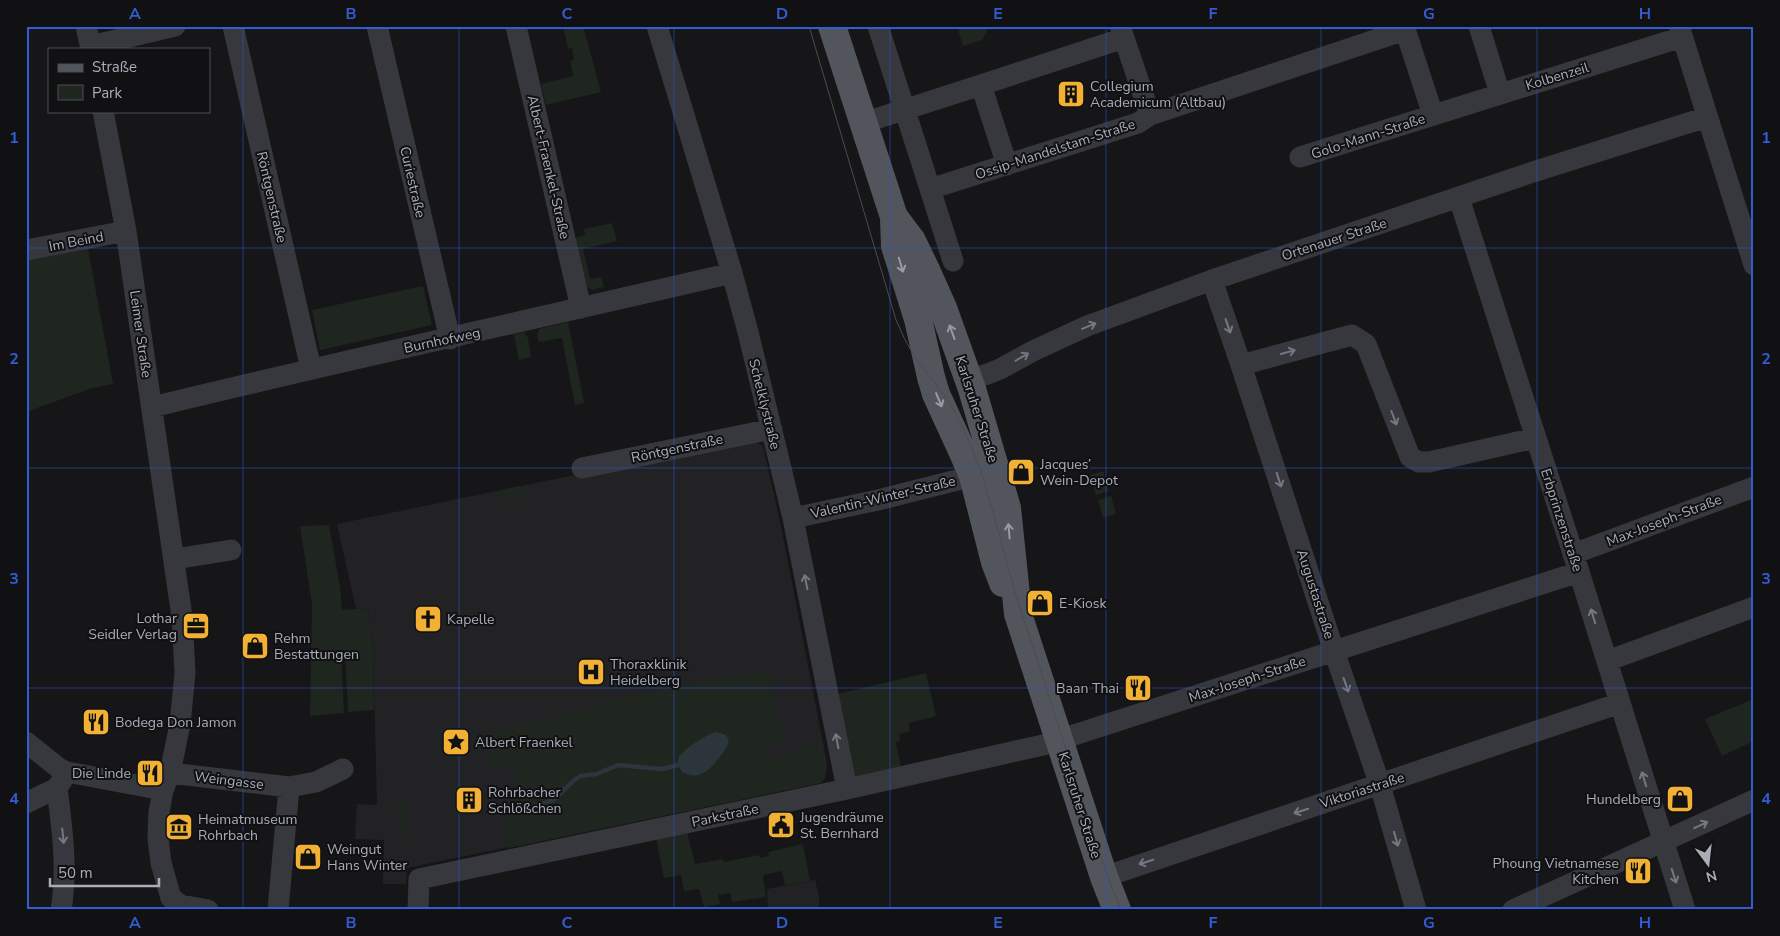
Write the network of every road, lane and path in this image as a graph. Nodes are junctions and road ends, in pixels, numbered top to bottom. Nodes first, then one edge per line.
1 (175, 26) edge
2 (233, 26) edge
3 (377, 26) edge
4 (516, 26) edge
5 (657, 26) edge
6 (832, 26) edge
7 (878, 26) edge
8 (1479, 26) edge
9 (1405, 28) edge
10 (1122, 32) edge
11 (1680, 32) edge
12 (89, 40) edge
13 (982, 85) junction
14 (1500, 94) junction
15 (905, 110) junction
16 (103, 112) edge
17 (1150, 115) junction
18 (1433, 115) junction
19 (1707, 117) junction
20 (863, 123) junction
21 (1300, 157) dead end
22 (1007, 165) junction
23 (930, 189) junction
24 (1459, 198) junction
25 (894, 217) junction
26 (126, 231) junction
27 (26, 250) edge
28 (953, 261) dead end
29 (1754, 265) edge
30 (732, 273) junction
31 (1212, 280) junction
32 (582, 308) junction
33 (918, 319) junction
34 (450, 339) junction
35 (1241, 365) junction
36 (311, 369) junction
37 (968, 378) junction
38 (152, 407) junction
39 (772, 429) junction
40 (1535, 438) junction
41 (582, 468) dead end
42 (973, 476) junction
43 (1754, 487) edge
44 (793, 518) junction
45 (231, 550) dead end
46 (175, 558) junction
47 (1576, 563) junction
48 (1754, 607) edge
49 (1018, 614) junction
50 (1334, 651) junction
51 (1607, 661) junction
52 (1620, 703) junction
53 (1058, 740) junction
54 (26, 742) edge
55 (343, 769) dead end
56 (62, 780) junction
57 (166, 781) junction
58 (1380, 785) junction
59 (289, 786) junction
60 (847, 789) junction
61 (1754, 800) edge
62 (26, 803) edge
63 (1664, 842) junction
64 (1104, 876) junction
65 (172, 906) edge
66 (61, 910) edge
67 (208, 910) edge
68 (278, 910) edge
69 (418, 910) edge
70 (1117, 910) edge
71 (1416, 910) edge
72 (1513, 910) edge
73 (1685, 910) edge

1 - 12 street
2 - 36 street, Röntgenstraße
3 - 34 street, Curiestraße
4 - 32 street, Albert-Fraenkel-Straße
5 - 30 street, Schelklystraße
6 - 20 main road, Karlsruher Straße
7 - 15 street
8 - 14 street
9 - 17 street, Ossip-Mandelstam-Straße
9 - 18 street, Golo-Mann-Straße
10 - 13 street
10 - 17 street
11 - 14 street, Kolbenzeil
11 - 19 street, Kolbenzeil
13 - 15 street
13 - 22 street
14 - 18 street, Kolbenzeil
15 - 20 street
15 - 23 street
16 - 26 street, Leimer Straße
17 - 22 street, Ossip-Mandelstam-Straße
18 - 21 street, Golo-Mann-Straße
19 - 24 street, Ortenauer Straße
19 - 29 street, Kolbenzeil
20 - 25 main road, Karlsruher Straße
22 - 23 street, Ossip-Mandelstam-Straße
23 - 28 street
24 - 31 street, Ortenauer Straße
24 - 40 street, Erbprinzenstraße
25 -> 33 main road, Karlsruher Straße
37 -> 25 main road, Karlsruher Straße
26 - 27 street, Im Beind
26 - 38 street, Leimer Straße
30 - 32 street, Burnhofweg
30 - 39 street, Schelklystraße
31 -> 35 street, Augustastraße
37 -> 31 street, Ortenauer Straße
32 - 34 street, Burnhofweg
33 - 37 main road
33 -> 42 main road, Karlsruher Straße
34 - 36 street, Burnhofweg
35 -> 40 street
35 -> 50 street, Augustastraße
36 - 38 street, Burnhofweg
49 -> 37 main road, Karlsruher Straße
38 - 46 street, Leimer Straße
39 - 41 street, Röntgenstraße
39 - 44 street, Schelklystraße
40 - 47 street, Erbprinzenstraße
42 - 44 street, Valentin-Winter-Straße
42 - 49 main road, Karlsruher Straße
43 - 47 street, Max-Joseph-Straße
60 -> 44 street, Schelklystraße
45 - 46 street
46 - 57 street, Leimer Straße
47 - 50 street, Max-Joseph-Straße
51 -> 47 street, Erbprinzenstraße
48 - 51 street
49 - 53 main road, Karlsruher Straße
50 - 53 street, Max-Joseph-Straße
50 -> 58 street, Augustastraße
51 - 52 street, Erbprinzenstraße
52 - 58 street, Viktoriastraße
63 -> 52 street, Erbprinzenstraße
53 - 60 street, Parkstraße
53 - 64 main road, Karlsruher Straße
54 - 56 street
55 - 59 street, Weingasse
56 - 57 street, Weingasse
56 - 62 street
56 -> 66 street
57 - 59 street, Weingasse
57 - 65 street, Leimer Straße
58 -> 64 street, Viktoriastraße
58 -> 71 street, Augustastraße
59 - 68 street
60 - 69 street, Parkstraße
63 -> 61 street
63 - 72 street
63 -> 73 street, Erbprinzenstraße
64 - 70 main road, Karlsruher Straße
65 - 67 street

